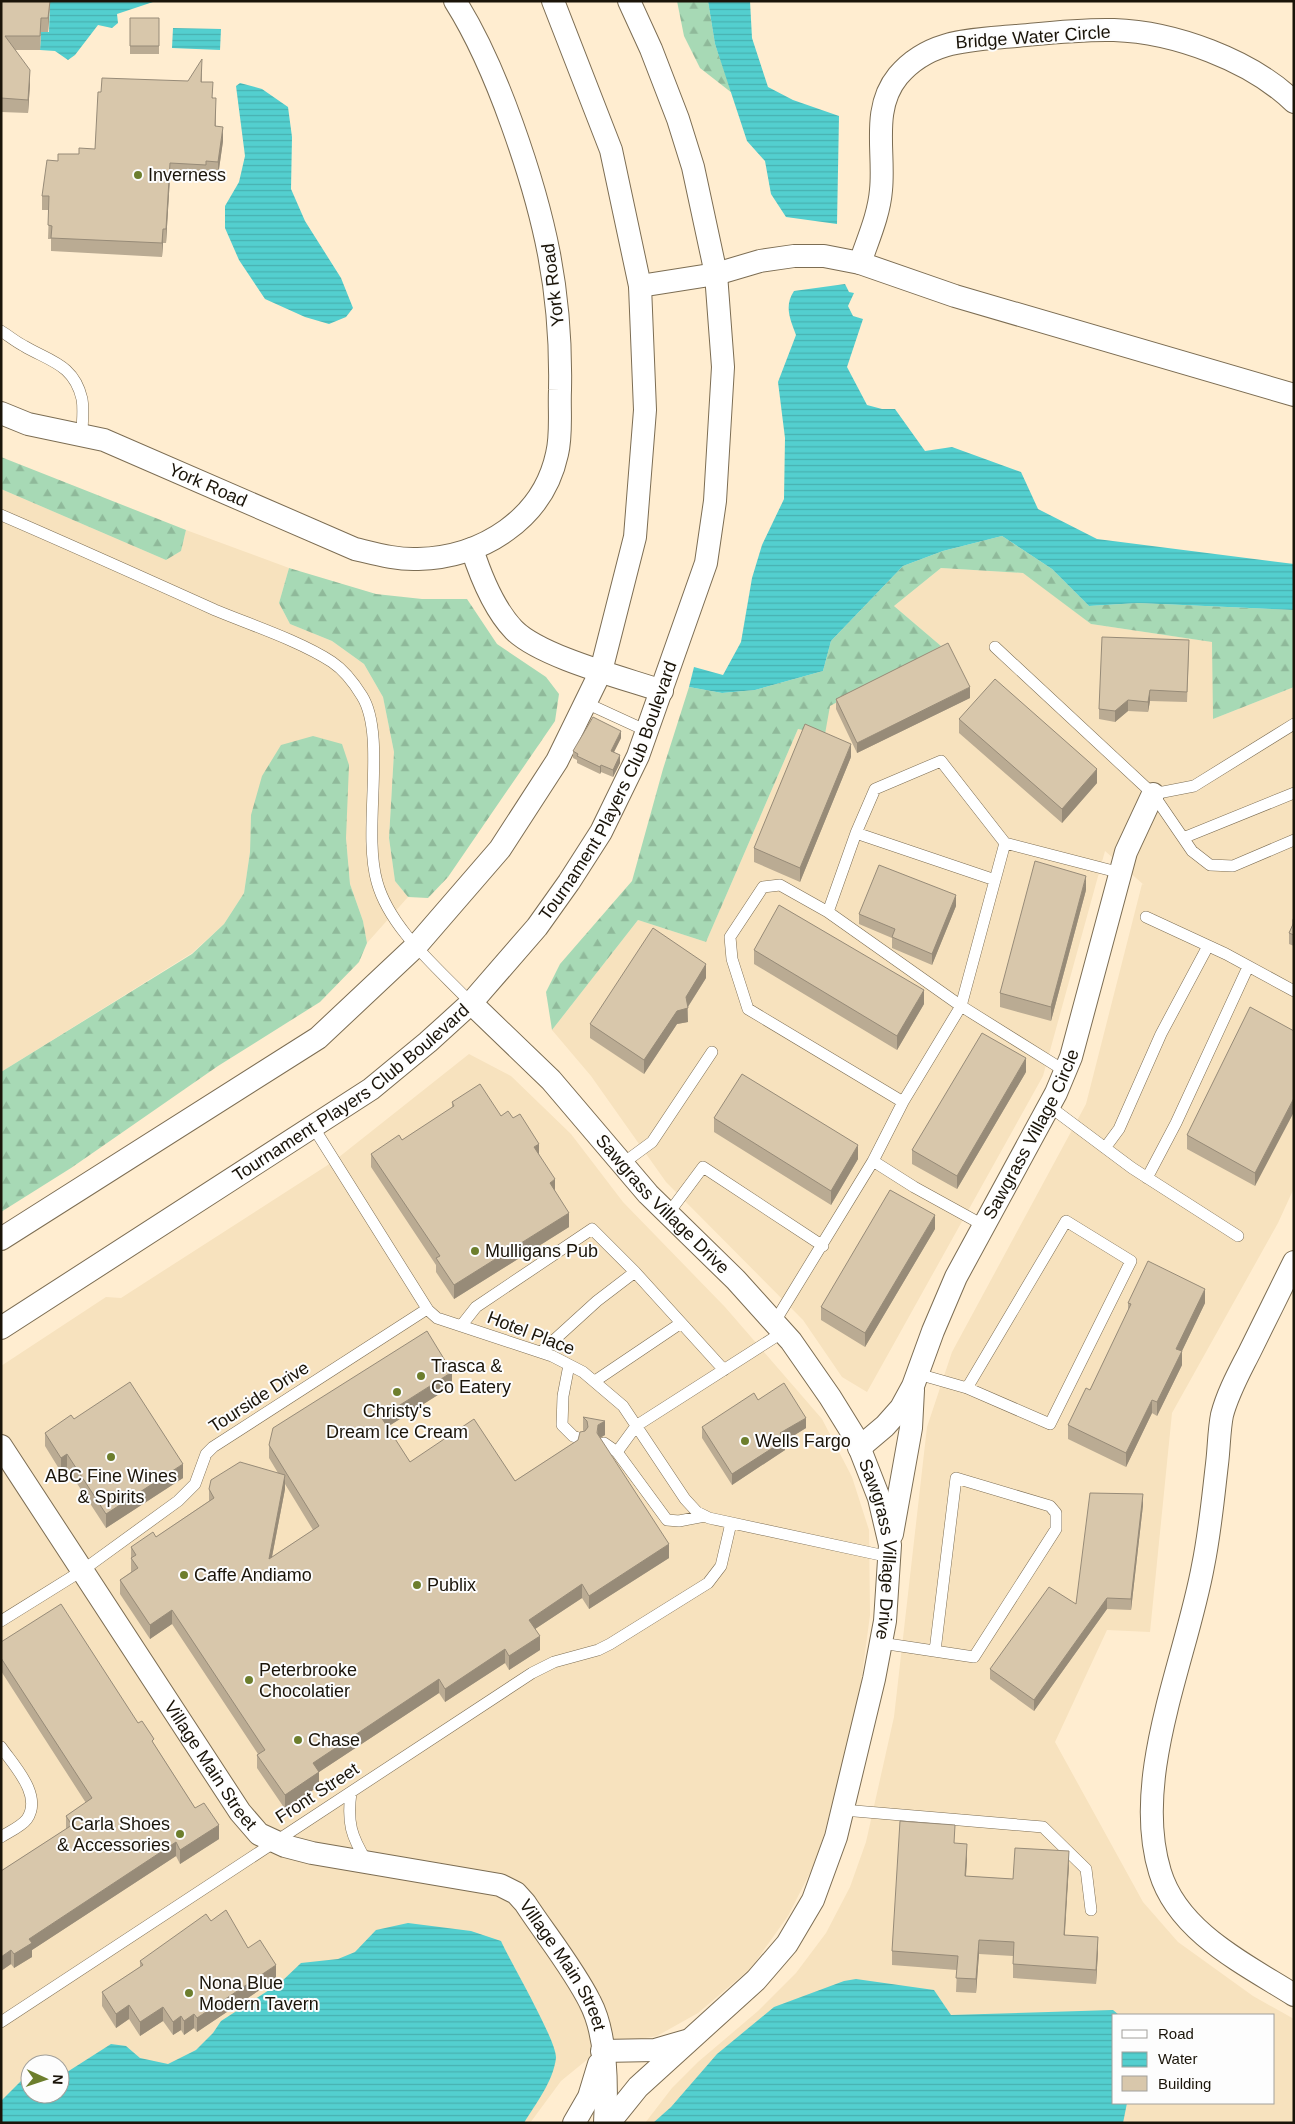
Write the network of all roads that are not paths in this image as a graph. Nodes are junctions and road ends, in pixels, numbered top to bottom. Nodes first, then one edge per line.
1 (455, 1) edge
2 (553, 1) edge
3 (629, 1) edge
4 (1294, 102) edge
5 (860, 263) junction
6 (716, 274) junction
7 (640, 286) junction
8 (1, 331) edge
9 (1294, 395) edge
10 (1, 413) edge
11 (82, 434) junction
12 (1, 515) edge
13 (472, 549) junction
14 (995, 647) dead end
15 (601, 670) junction
16 (662, 691) junction
17 (586, 703) junction
18 (1294, 724) edge
19 (647, 731) junction
20 (1294, 793) edge
21 (1153, 794) junction
22 (856, 833) junction
23 (1183, 838) junction
24 (1294, 840) edge
25 (1005, 843) junction
26 (1121, 873) junction
27 (995, 880) junction
28 (828, 912) junction
29 (1146, 917) dead end
30 (417, 945) junction
31 (1208, 946) junction
32 (1248, 967) junction
33 (1294, 991) edge
34 (471, 1003) junction
35 (961, 1006) junction
36 (712, 1052) dead end
37 (1065, 1071) junction
38 (903, 1102) junction
39 (1049, 1106) junction
40 (312, 1126) junction
41 (1105, 1148) junction
42 (873, 1161) junction
43 (622, 1164) junction
44 (1148, 1178) junction
45 (668, 1214) junction
46 (984, 1225) junction
47 (1238, 1236) dead end
48 (1, 1239) edge
49 (823, 1246) junction
50 (1294, 1262) edge
51 (635, 1272) junction
52 (427, 1309) junction
53 (681, 1323) junction
54 (461, 1326) junction
55 (1, 1328) edge
56 (779, 1328) junction
57 (541, 1352) junction
58 (569, 1365) junction
59 (724, 1370) junction
60 (915, 1380) junction
61 (595, 1381) junction
62 (967, 1388) junction
63 (636, 1426) junction
64 (581, 1438) edge
65 (604, 1443) edge
66 (1, 1446) edge
67 (859, 1448) junction
68 (617, 1452) junction
69 (705, 1516) junction
70 (731, 1523) junction
71 (890, 1551) junction
72 (82, 1570) junction
73 (1, 1621) edge
74 (881, 1643) junction
75 (935, 1651) junction
76 (1, 1746) edge
77 (351, 1792) junction
78 (843, 1810) junction
79 (1, 1837) edge
80 (276, 1841) junction
81 (367, 1862) junction
82 (1091, 1910) dead end
83 (1294, 1995) edge
84 (1, 2022) edge
85 (692, 2039) junction
86 (602, 2051) junction
87 (574, 2123) edge
88 (605, 2123) edge
89 (609, 2123) edge

1 - 13 street, York Road
2 - 7 street
3 - 6 street, Tournament Players Club Boulevard
4 - 5 street, Bridge Water Circle
5 - 6 street
5 - 9 street
6 - 7 street
6 - 16 street, Tournament Players Club Boulevard
7 - 15 street
8 - 11 lane
10 - 11 street, York Road
11 - 13 street, York Road
12 - 30 lane
13 - 15 street
14 - 21 lane
15 - 16 street
15 - 17 street
16 - 19 street, Tournament Players Club Boulevard
17 - 19 lane
17 - 30 street
18 - 21 lane
19 - 34 street, Tournament Players Club Boulevard
20 - 23 lane
21 - 23 lane
21 - 26 street, Sawgrass Village Circle
22 - 25 lane
22 - 27 lane
22 - 28 lane
23 - 24 lane
25 - 26 lane
25 - 27 lane
26 - 37 street, Sawgrass Village Circle
27 - 35 lane
28 - 35 lane
28 - 38 lane
29 - 31 lane
30 - 34 lane
30 - 48 street
31 - 32 lane
31 - 41 lane
32 - 33 lane
32 - 44 lane
34 - 40 street, Tournament Players Club Boulevard
34 - 43 street, Sawgrass Village Drive
35 - 37 lane
35 - 38 lane
36 - 43 lane
37 - 39 street, Sawgrass Village Circle
38 - 42 lane
39 - 41 lane
39 - 46 street, Sawgrass Village Circle
40 - 52 lane, Hotel Place
40 - 55 street, Tournament Players Club Boulevard
41 - 44 lane
42 - 46 lane
42 - 49 lane
43 - 45 street, Sawgrass Village Drive
44 - 47 lane
45 - 49 lane
45 - 56 street, Sawgrass Village Drive
46 - 60 street, Sawgrass Village Circle
49 - 56 lane
50 - 83 street
51 - 53 lane
51 - 54 lane
51 - 57 lane
52 - 54 lane, Hotel Place
52 - 72 lane, Tourside Drive
53 - 59 lane
53 - 61 lane
54 - 57 lane, Hotel Place
56 - 59 lane
56 - 67 street, Sawgrass Village Drive
57 - 58 lane, Hotel Place
58 - 61 lane, Hotel Place
58 - 64 lane
59 - 63 lane
60 - 62 lane
60 - 67 street, Sawgrass Village Circle
60 - 71 street
61 - 63 lane, Hotel Place
62 - 62 lane
63 - 68 lane
63 - 69 lane, Hotel Place
65 - 68 lane
66 - 72 street, Village Main Street
67 - 71 street, Sawgrass Village Drive
68 - 69 lane
69 - 70 lane, Hotel Place
70 - 71 lane, Hotel Place
70 - 77 lane, Front Street
71 - 74 street, Sawgrass Village Drive
72 - 73 lane, Tourside Drive
72 - 80 street, Village Main Street
74 - 75 lane
74 - 78 street, Sawgrass Village Drive
75 - 75 lane
76 - 79 lane
77 - 80 lane, Front Street
77 - 81 lane
78 - 82 lane
78 - 85 street, Sawgrass Village Drive
80 - 81 street, Village Main Street
80 - 84 lane, Front Street
81 - 86 street, Village Main Street
85 - 86 street, Sawgrass Village Drive
85 - 89 street, Sawgrass Village Drive
86 - 87 street
86 - 88 street, Village Main Street

